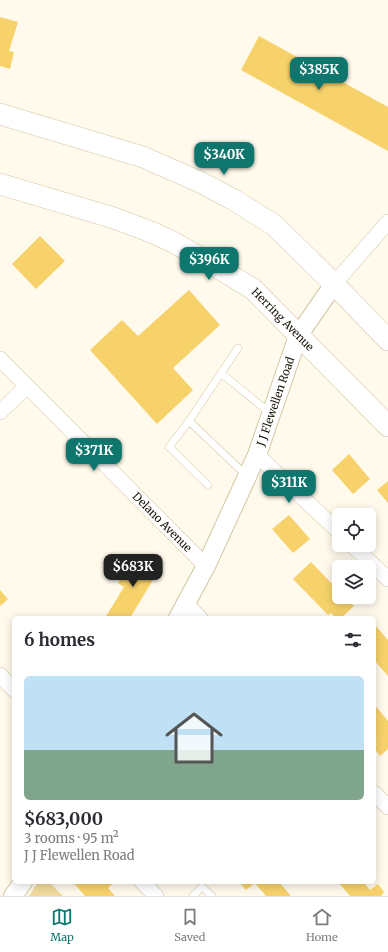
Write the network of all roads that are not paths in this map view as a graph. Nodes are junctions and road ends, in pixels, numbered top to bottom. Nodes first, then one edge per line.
1 (0, 114) edge
2 (0, 184) edge
3 (388, 222) edge
4 (334, 284) junction
5 (298, 336) junction
6 (388, 340) edge
7 (238, 348) dead end
8 (0, 359) edge
9 (221, 373) junction
10 (27, 386) junction
11 (0, 412) edge
12 (272, 414) junction
13 (189, 421) junction
14 (388, 426) edge
15 (258, 455) junction
16 (248, 477) junction
17 (208, 485) dead end
18 (332, 525) edge
19 (359, 552) edge
20 (206, 566) junction
21 (388, 579) edge
22 (182, 611) edge
23 (195, 616) edge
24 (0, 675) edge
25 (12, 688) edge
26 (376, 794) edge
27 (388, 806) edge
28 (22, 884) edge
29 (144, 884) edge
30 (13, 896) edge
31 (156, 896) edge
32 (193, 896) edge
33 (212, 896) edge

1 - 4 main road
2 - 5 main road, Herring Avenue
3 - 4 street, J J Flewellen Road
4 - 5 street, J J Flewellen Road
4 - 6 main road
5 - 12 street, J J Flewellen Road
5 - 14 main road, Herring Avenue
7 - 9 lane
8 - 10 street, Delano Avenue
9 - 12 lane
9 - 13 lane
10 - 11 street
10 - 20 street, Delano Avenue
12 - 15 street, J J Flewellen Road
13 - 16 lane
13 - 17 lane
15 - 16 street, J J Flewellen Road
15 - 18 street
16 - 20 street, J J Flewellen Road
19 - 21 street
20 - 22 street, J J Flewellen Road
22 - 23 street
24 - 25 street
26 - 27 street
28 - 30 street
29 - 31 street
32 - 33 lane

